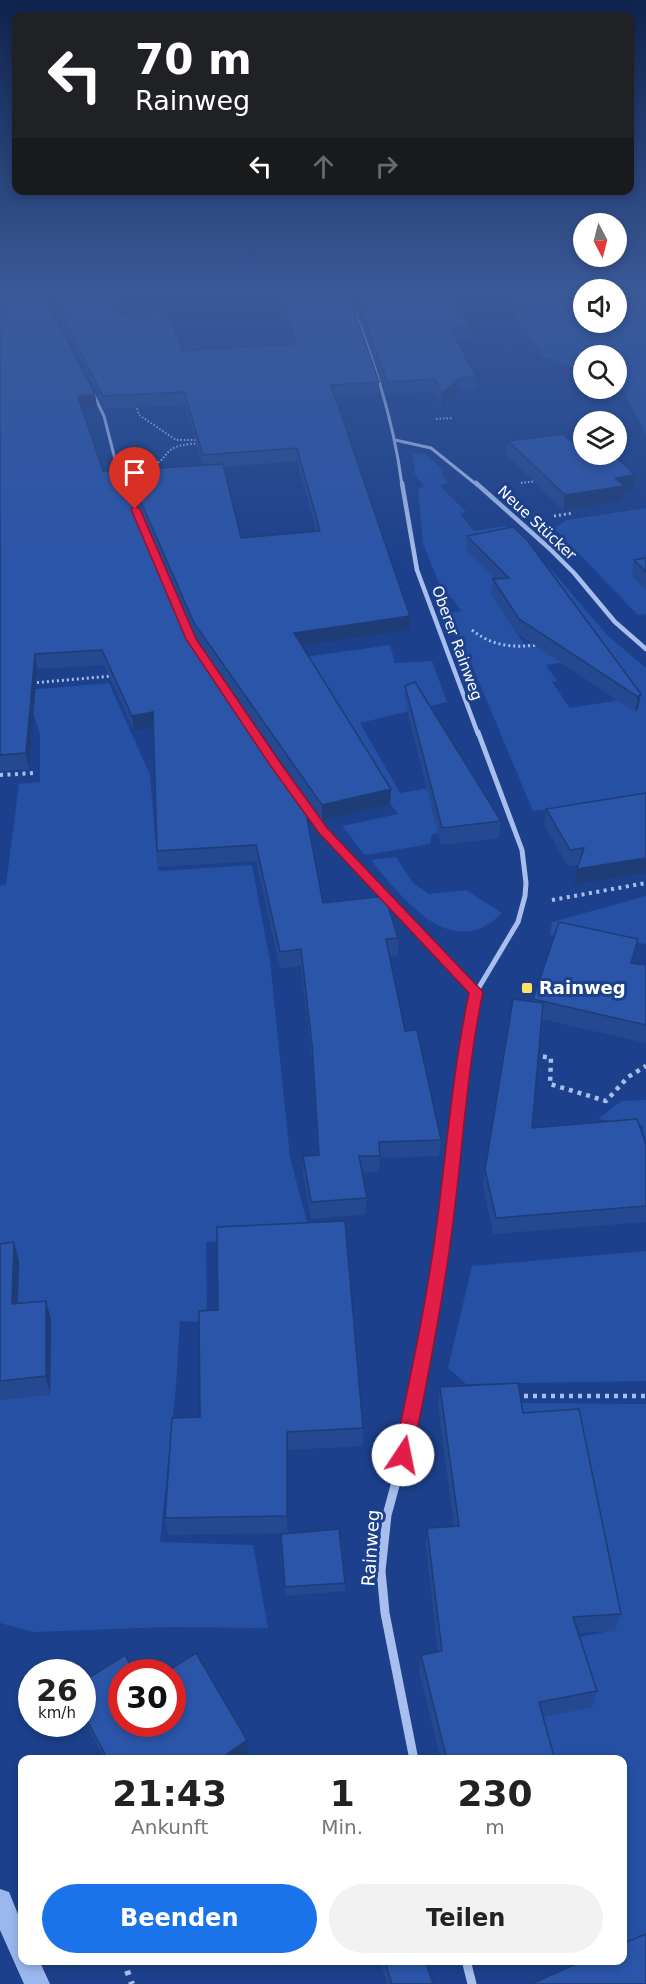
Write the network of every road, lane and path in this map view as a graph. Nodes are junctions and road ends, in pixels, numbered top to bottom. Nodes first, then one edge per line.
1 (87, 383) edge
2 (382, 383) edge
3 (128, 405) edge
4 (200, 440) edge
5 (395, 440) junction
6 (203, 443) edge
7 (115, 459) junction
8 (174, 602) edge
9 (430, 605) junction
10 (545, 644) edge
11 (646, 649) edge
12 (112, 676) edge
13 (30, 683) edge
14 (35, 773) dead end
15 (0, 775) edge
16 (302, 802) edge
17 (646, 883) edge
18 (548, 901) dead end
19 (476, 992) junction
20 (532, 1055) edge
21 (646, 1066) edge
22 (510, 1396) edge
23 (646, 1396) edge
24 (413, 1755) edge
25 (125, 1965) edge
26 (467, 1965) edge
27 (132, 1984) edge
28 (472, 1984) edge

1 - 7 street
2 - 5 street, Oberer Rainweg
3 - 4 path
5 - 9 street, Oberer Rainweg
5 - 11 street, Neue Stücker
6 - 7 path
7 - 8 street
9 - 10 path
9 - 19 street, Oberer Rainweg
12 - 13 path
14 - 15 path
16 - 19 street
17 - 18 path
19 - 24 street, Rainweg
20 - 21 path
22 - 23 path
25 - 27 path
26 - 28 street

